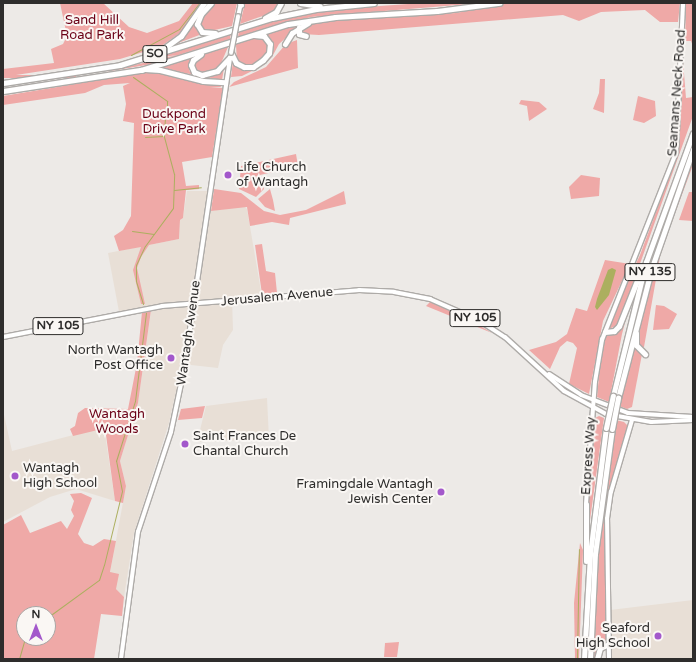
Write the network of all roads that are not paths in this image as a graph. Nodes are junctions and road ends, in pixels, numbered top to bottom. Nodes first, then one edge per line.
1 (204, 3) edge
2 (211, 3) edge
3 (281, 3) edge
4 (300, 3) edge
5 (352, 3) edge
6 (374, 3) edge
7 (499, 3) edge
8 (683, 3) edge
9 (241, 4) edge
10 (315, 20) junction
11 (243, 27) junction
12 (299, 28) junction
13 (229, 31) junction
14 (253, 35) junction
15 (306, 36) dead end
16 (285, 44) dead end
17 (222, 45) junction
18 (230, 55) junction
19 (120, 65) junction
20 (142, 69) junction
21 (225, 82) junction
22 (3, 83) edge
23 (3, 91) edge
24 (693, 133) edge
25 (693, 149) edge
26 (646, 262) junction
27 (644, 291) junction
28 (193, 303) junction
29 (605, 332) junction
30 (3, 336) edge
31 (645, 354) dead end
32 (534, 363) junction
33 (615, 397) junction
34 (594, 401) junction
35 (593, 409) junction
36 (693, 418) edge
37 (632, 420) junction
38 (609, 429) junction
39 (586, 504) joint
40 (586, 598) junction
41 (609, 644) junction
42 (121, 659) edge
43 (584, 659) edge
44 (590, 659) edge
45 (597, 659) edge
46 (609, 659) edge

1 - 19 highway
2 - 13 highway
3 - 11 highway
4 - 5 highway
6 - 11 highway, SO
7 - 10 highway, SO
8 - 29 main road, Seamans Neck Road
9 - 18 main road, Wantagh Avenue, bridge
10 - 12 highway
10 - 14 highway, SO
11 - 13 highway, SO
12 - 15 highway
12 - 16 highway
13 - 19 highway, SO
14 - 17 highway, SO
14 - 18 highway
17 - 18 highway
17 - 20 highway, SO
18 - 21 main road, Wantagh Avenue
19 - 22 highway, SO
20 - 21 highway
20 - 23 highway, SO
21 - 28 main road, Wantagh Avenue
24 - 26 highway, NY 135
25 - 27 highway, NY 135
26 - 29 highway
26 - 33 highway, NY 135
27 - 31 highway
27 - 33 highway, NY 135
28 - 30 main road, Jerusalem Avenue / NY 105
28 - 32 main road, Jerusalem Avenue / NY 105
28 - 42 main road, Wantagh Avenue
29 - 34 main road, Seamans Neck Road
32 - 34 main road, Jerusalem Avenue / NY 105
32 - 35 main road, Jerusalem Avenue / NY 105
33 - 38 highway, NY 135, bridge
34 - 35 main road, Seamans Neck Road
34 - 36 main road, Jerusalem Avenue / NY 105
35 - 37 main road, Jerusalem Avenue / NY 105
35 - 39 main road, Express Way
36 - 37 main road, Jerusalem Avenue / NY 105
37 - 41 main road
38 - 40 highway, NY 135
38 - 44 highway, NY 135
39 - 40 highway
40 - 43 highway, NY 135
41 - 45 highway
41 - 46 main road

